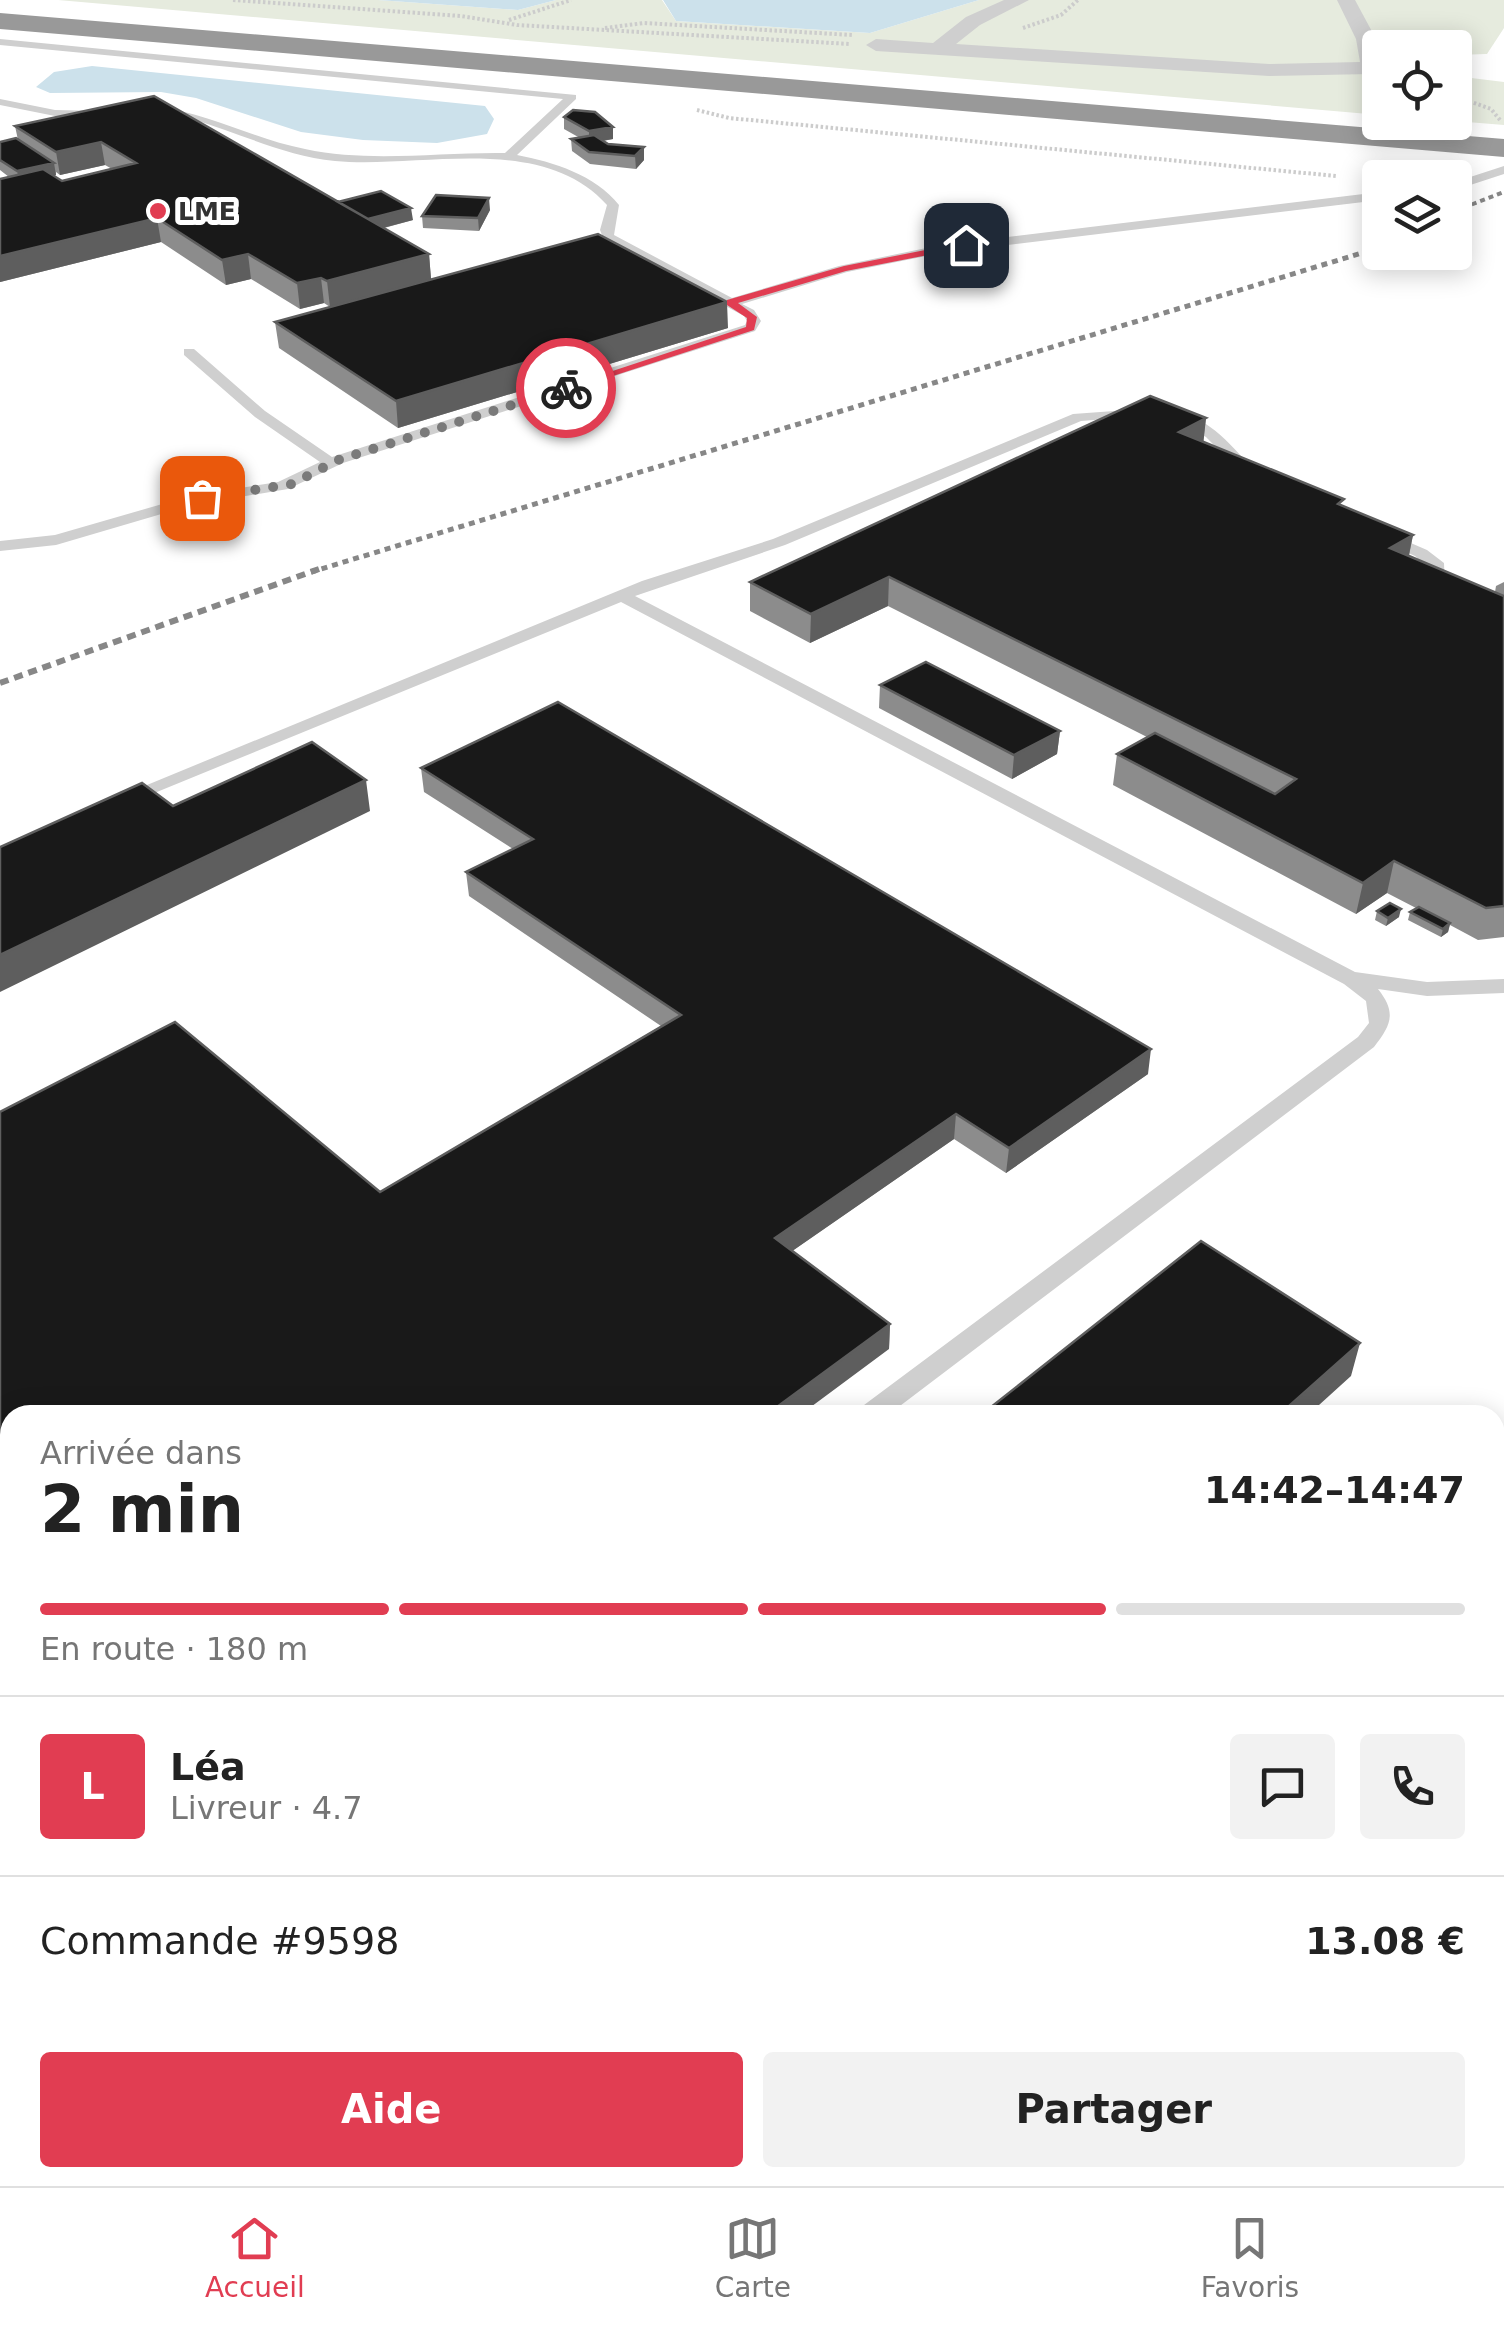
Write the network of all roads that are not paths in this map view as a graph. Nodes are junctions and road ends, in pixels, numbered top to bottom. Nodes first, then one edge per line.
1 (1020, 0) edge
2 (1346, 0) edge
3 (0, 1) edge
4 (0, 10) edge
5 (0, 23) edge
6 (870, 40) road end
7 (0, 42) edge
8 (937, 50) junction
9 (572, 56) junction
10 (0, 102) edge
11 (139, 110) edge
12 (120, 112) edge
13 (1362, 130) edge
14 (1362, 130) edge
15 (1472, 134) edge
16 (1504, 134) edge
17 (1450, 140) edge
18 (1504, 148) edge
19 (508, 157) junction
20 (1504, 170) edge
21 (1472, 180) edge
22 (1362, 198) edge
23 (730, 302) junction
24 (189, 352) dead end
25 (331, 463) junction
26 (1264, 484) edge
27 (1369, 530) edge
28 (0, 546) edge
29 (1438, 585) edge
30 (622, 596) junction
31 (110, 805) edge
32 (1351, 979) junction
33 (1504, 986) edge
34 (882, 1405) edge

1 - 8 street
2 - 8 street
3 - 9 highway
4 - 9 highway
5 - 14 highway
6 - 8 street
7 - 19 lane
9 - 13 highway
10 - 12 lane
11 - 19 lane
15 - 16 highway
17 - 18 highway
19 - 23 lane
20 - 21 lane
22 - 23 lane
23 - 25 lane
24 - 25 lane
25 - 28 lane
26 - 30 lane
27 - 29 lane
30 - 31 lane
30 - 32 lane
32 - 33 lane
32 - 34 lane

